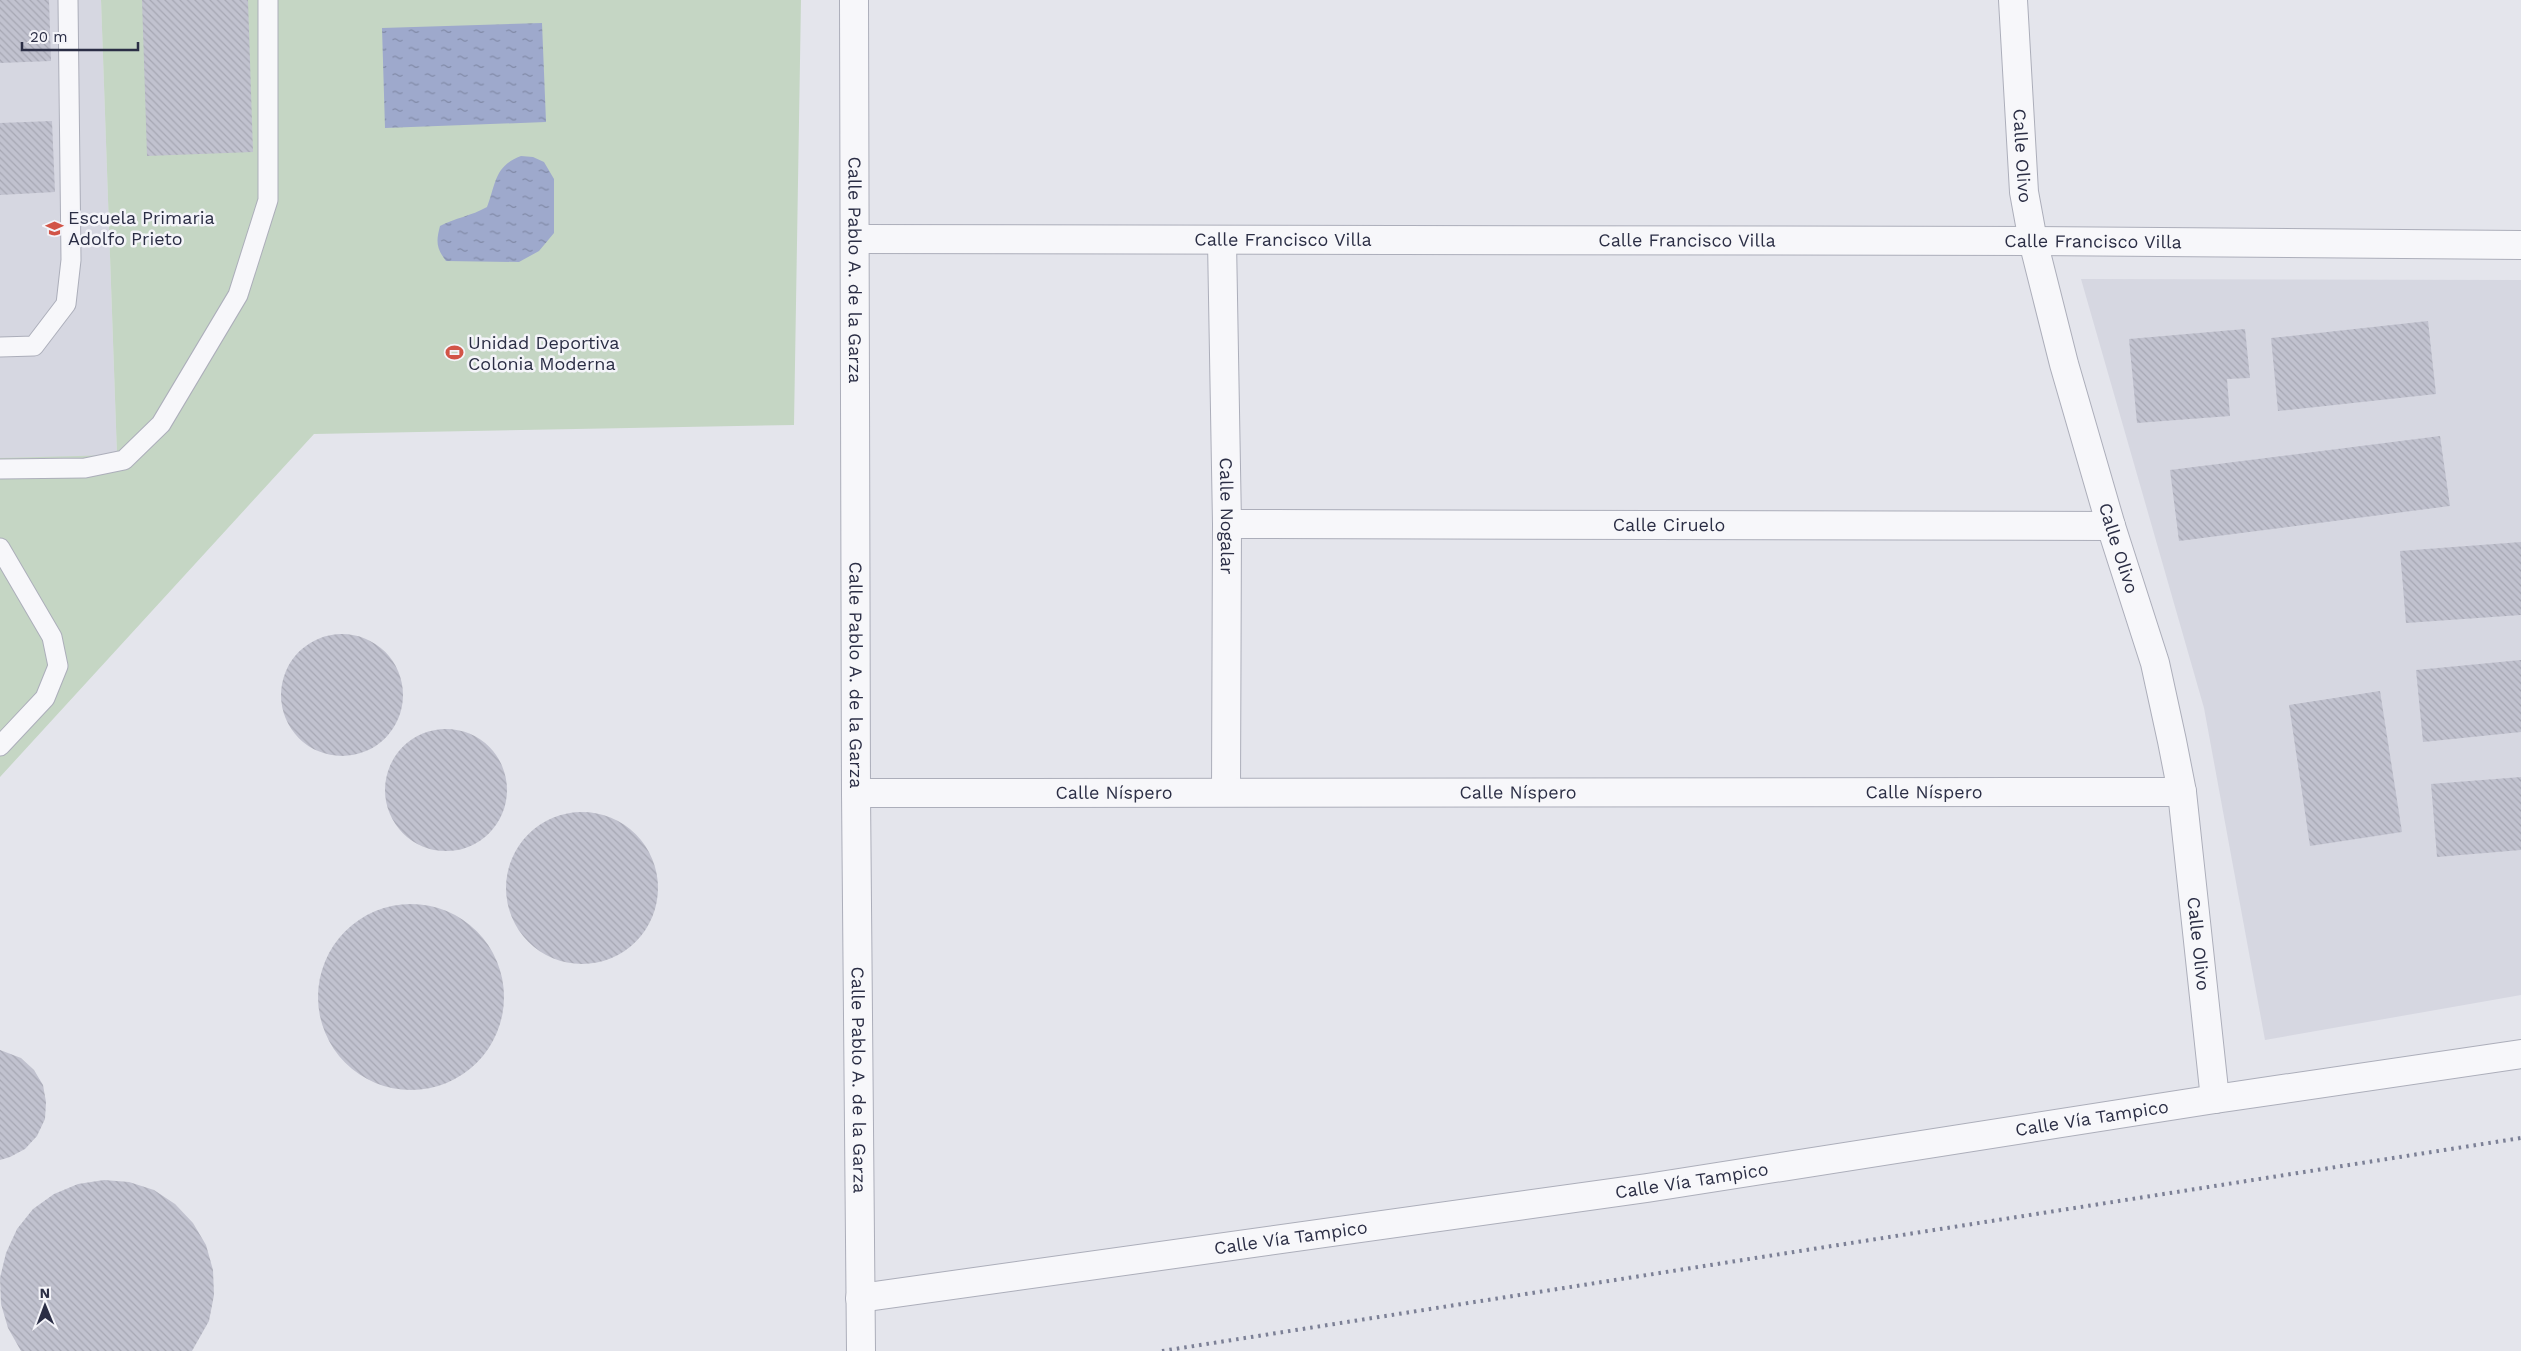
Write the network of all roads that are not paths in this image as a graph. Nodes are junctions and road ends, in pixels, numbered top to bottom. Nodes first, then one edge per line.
1 (68, 0) edge
2 (268, 0) edge
3 (854, 0) edge
4 (2012, 0) edge
5 (855, 238) junction
6 (1222, 240) junction
7 (2033, 241) junction
8 (2521, 245) edge
9 (0, 347) edge
10 (0, 470) edge
11 (1227, 524) junction
12 (2111, 526) junction
13 (0, 548) edge
14 (0, 746) edge
15 (1226, 792) junction
16 (2182, 792) junction
17 (856, 793) junction
18 (2521, 1054) edge
19 (2215, 1099) junction
20 (860, 1298) junction
21 (861, 1351) edge

1 - 9 lane
2 - 10 lane
3 - 5 street, Calle Pablo A. de la Garza
4 - 7 street, Calle Olivo
5 - 6 street, Calle Francisco Villa
5 - 17 street, Calle Pablo A. de la Garza
6 - 7 street, Calle Francisco Villa
6 - 11 street, Calle Nogalar
7 - 8 street, Calle Francisco Villa
7 - 12 street, Calle Olivo
11 - 12 street, Calle Ciruelo
11 - 15 street, Calle Nogalar
12 - 16 street, Calle Olivo
13 - 14 lane
15 - 16 street, Calle Níspero
15 - 17 street, Calle Níspero
16 - 19 street, Calle Olivo
17 - 20 street, Calle Pablo A. de la Garza
18 - 19 street, Calle Vía Tampico
19 - 20 street, Calle Vía Tampico
20 - 21 street, Calle Pablo A. de la Garza

